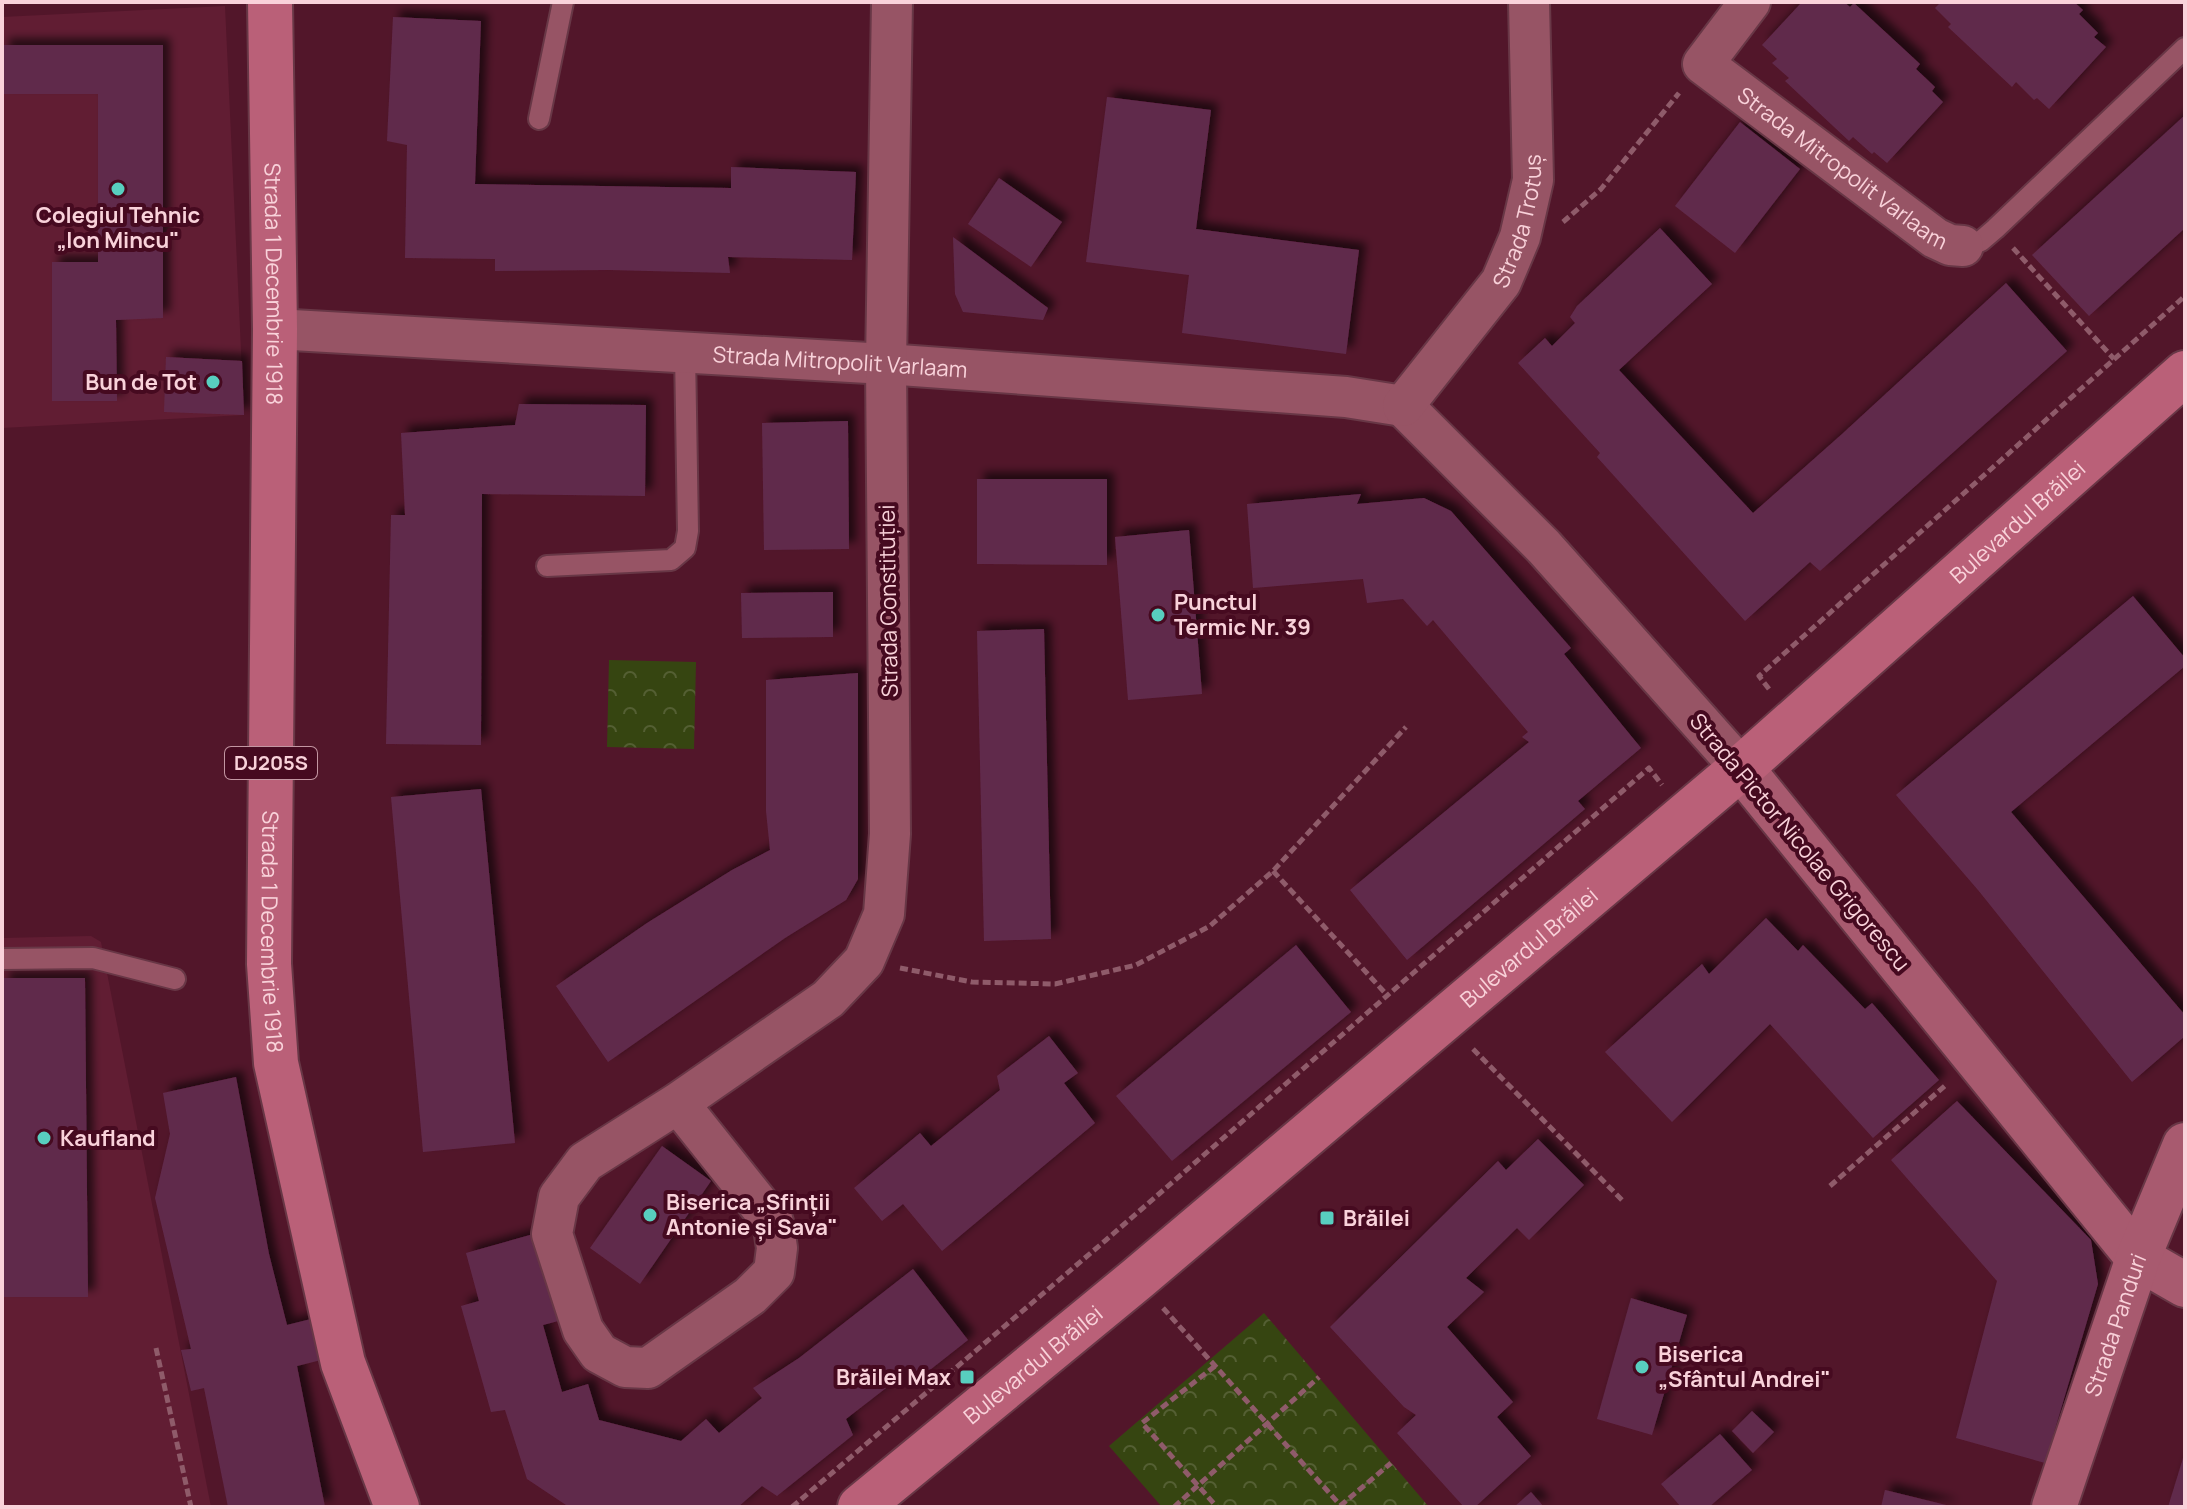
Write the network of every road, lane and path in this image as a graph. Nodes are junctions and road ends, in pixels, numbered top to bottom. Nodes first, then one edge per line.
1 (270, 2) edge
2 (563, 2) edge
3 (892, 2) edge
4 (1529, 2) edge
5 (1750, 2) edge
6 (2185, 48) edge
7 (1703, 64) junction
8 (539, 119) dead end
9 (1520, 237) junction
10 (1979, 237) junction
11 (2185, 296) edge
12 (275, 329) junction
13 (685, 352) junction
14 (2114, 359) junction
15 (886, 364) junction
16 (2185, 373) edge
17 (1403, 406) junction
18 (547, 566) dead end
19 (1759, 676) dead end
20 (1406, 727) dead end
21 (1649, 768) dead end
22 (1741, 768) junction
23 (1273, 871) junction
24 (2, 959) edge
25 (864, 961) junction
26 (175, 979) dead end
27 (1387, 995) junction
28 (1444, 1019) junction
29 (1977, 1057) junction
30 (678, 1103) junction
31 (2185, 1145) edge
32 (1830, 1186) dead end
33 (1624, 1202) dead end
34 (2138, 1258) junction
35 (1137, 1279) junction
36 (2185, 1285) edge
37 (156, 1348) dead end
38 (1215, 1366) junction
39 (1319, 1377) dead end
40 (1267, 1424) junction
41 (1391, 1463) dead end
42 (1198, 1486) junction
43 (1340, 1506) edge
44 (191, 1507) edge
45 (397, 1507) edge
46 (792, 1507) edge
47 (860, 1507) edge
48 (1174, 1507) edge
49 (1217, 1507) edge
50 (2054, 1507) edge

1 - 12 main road, Strada 1 Decembrie 1918 / DJ205S
2 - 8 lane
3 - 15 street, Strada Constituției
4 - 9 street, Strada Trotuș
5 - 7 street
6 - 10 lane
7 - 9 path
7 - 10 street, Strada Mitropolit Varlaam
9 - 17 street, Strada Trotuș
10 - 14 path
11 - 14 path
12 - 13 street, Strada Mitropolit Varlaam
12 - 45 main road, Strada 1 Decembrie 1918 / DJ205S
13 - 15 street, Strada Mitropolit Varlaam
13 - 18 lane
14 - 19 path
15 - 17 street, Strada Mitropolit Varlaam
15 - 25 street, Strada Constituției
16 - 22 main road, Bulevardul Brăilei
17 - 22 street, Strada Pictor Nicolae Grigorescu
20 - 23 path
21 - 27 path
22 - 28 main road, Bulevardul Brăilei
22 - 29 street, Strada Pictor Nicolae Grigorescu
23 - 25 path
23 - 27 path
24 - 26 lane
25 - 30 street, Strada Constituției
27 - 46 path
28 - 33 path
28 - 35 main road, Bulevardul Brăilei
29 - 32 path
29 - 34 street, Strada Pictor Nicolae Grigorescu
30 - 30 street, Strada Constituției
31 - 34 street, Strada Panduri
34 - 36 street, Strada Pictor Nicolae Grigorescu
34 - 50 street, Strada Panduri
35 - 38 path
35 - 47 main road, Bulevardul Brăilei
37 - 44 path
38 - 40 path
38 - 42 path
39 - 40 path
40 - 42 path
40 - 43 path
41 - 43 path
42 - 48 path
42 - 49 path

